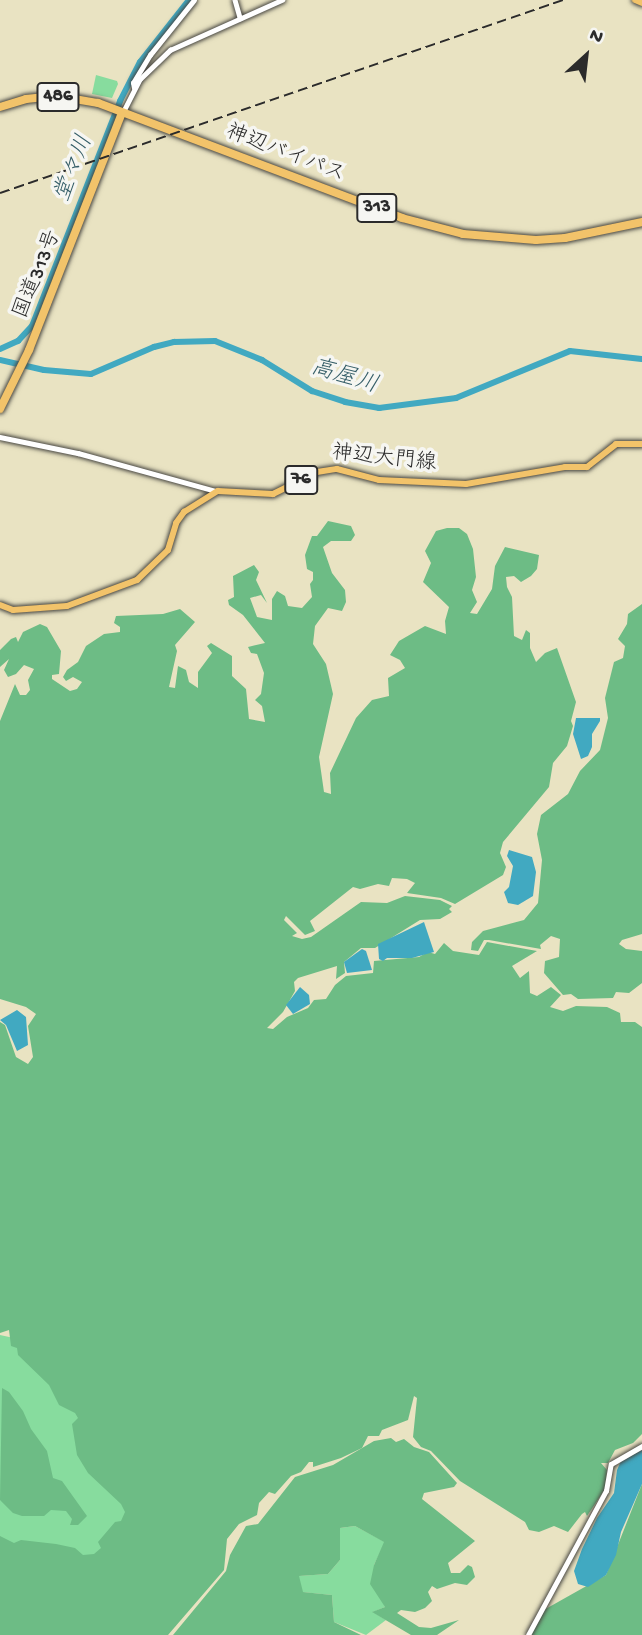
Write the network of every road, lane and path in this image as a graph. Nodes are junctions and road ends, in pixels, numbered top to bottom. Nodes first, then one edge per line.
1 (194, 0) edge
2 (235, 0) edge
3 (282, 0) edge
4 (635, 0) edge
5 (642, 3) edge
6 (240, 18) junction
7 (134, 88) junction
8 (0, 109) edge
9 (118, 112) junction
10 (642, 222) edge
11 (0, 409) edge
12 (0, 437) edge
13 (642, 444) edge
14 (218, 491) junction
15 (0, 605) edge
16 (642, 1446) edge
17 (528, 1635) edge

1 - 7 street
2 - 6 street
3 - 6 street
4 - 5 main road
6 - 7 street
7 - 9 street
8 - 9 highway, 486
9 - 10 highway, 神辺バイパス / 313
9 - 11 highway, 国道313号
12 - 14 street
13 - 14 main road, 神辺大門線 / 76
14 - 15 main road
16 - 17 street

